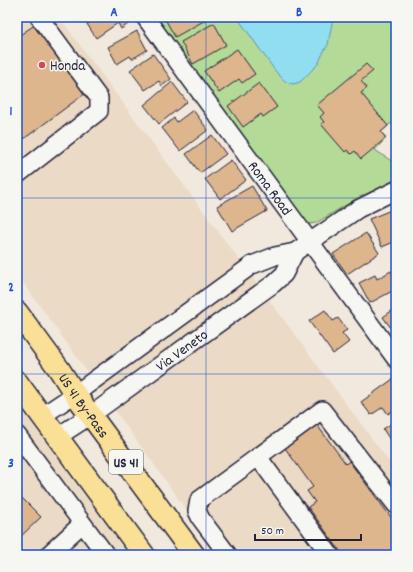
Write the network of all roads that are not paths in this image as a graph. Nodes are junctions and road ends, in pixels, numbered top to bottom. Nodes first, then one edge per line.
1 (39, 17) edge
2 (145, 17) edge
3 (17, 175) edge
4 (396, 190) edge
5 (310, 242) junction
6 (295, 252) junction
7 (17, 312) edge
8 (396, 359) edge
9 (17, 382) edge
10 (75, 394) junction
11 (91, 415) junction
12 (42, 416) junction
13 (17, 435) edge
14 (58, 437) junction
15 (258, 457) junction
16 (396, 505) edge
17 (82, 524) junction
18 (48, 555) edge
19 (106, 555) edge
20 (144, 555) edge
21 (194, 555) edge
22 (228, 555) edge
23 (330, 555) edge

1 - 3 street
2 - 5 street, Roma Road
4 - 5 street, Via Veneto
5 - 6 street, Via Veneto
5 - 8 street, Roma Road
6 - 10 street, Via Veneto
6 - 11 street, Via Veneto
7 - 10 main road, US 41 By-Pass / US 41
9 - 12 main road, US 41
10 - 11 main road, US 41 By-Pass / US 41
10 - 12 street, Via Veneto
11 - 14 street, Via Veneto
11 - 21 main road, US 41 By-Pass / US 41
12 - 14 main road, US 41
13 - 17 street
14 - 20 main road, US 41
15 - 16 street
15 - 22 street
15 - 23 street
17 - 18 street
17 - 19 street

